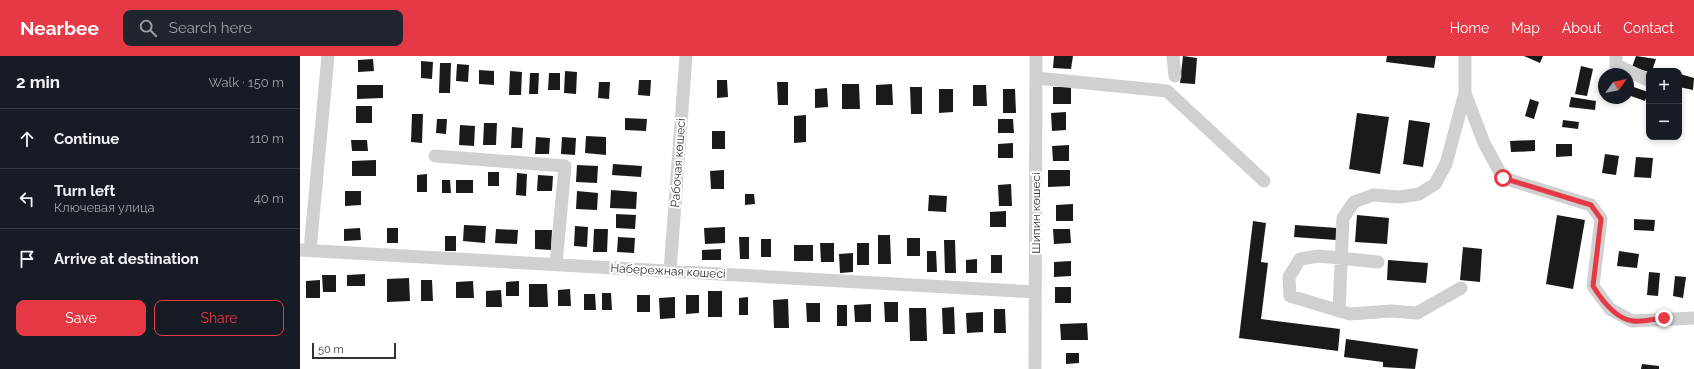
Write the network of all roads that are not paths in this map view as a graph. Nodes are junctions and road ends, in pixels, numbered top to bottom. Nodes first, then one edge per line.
1 (328, 56) edge
2 (686, 56) edge
3 (1036, 56) edge
4 (1173, 56) edge
5 (1465, 56) edge
6 (1616, 56) edge
7 (1175, 76) dead end
8 (1036, 78) junction
9 (1646, 79) edge
10 (1465, 93) junction
11 (435, 156) dead end
12 (1264, 181) dead end
13 (305, 250) edge
14 (1341, 259) junction
15 (1378, 262) dead end
16 (556, 264) junction
17 (670, 271) junction
18 (1461, 288) dead end
19 (1035, 292) junction
20 (1339, 311) junction
21 (1694, 318) edge
22 (1035, 369) edge

1 - 13 street
2 - 17 street, Рабочая көшесі
3 - 8 street, Шипин көшесі
4 - 7 street
5 - 10 street
6 - 9 street
8 - 12 street
8 - 19 street, Шипин көшесі
10 - 14 street
10 - 21 street
11 - 16 street
13 - 16 street, Набережная көшесі
14 - 15 street
14 - 20 street
14 - 20 street
16 - 17 street, Набережная көшесі
17 - 19 street, Набережная көшесі
18 - 20 street
19 - 22 street, Шипин көшесі

